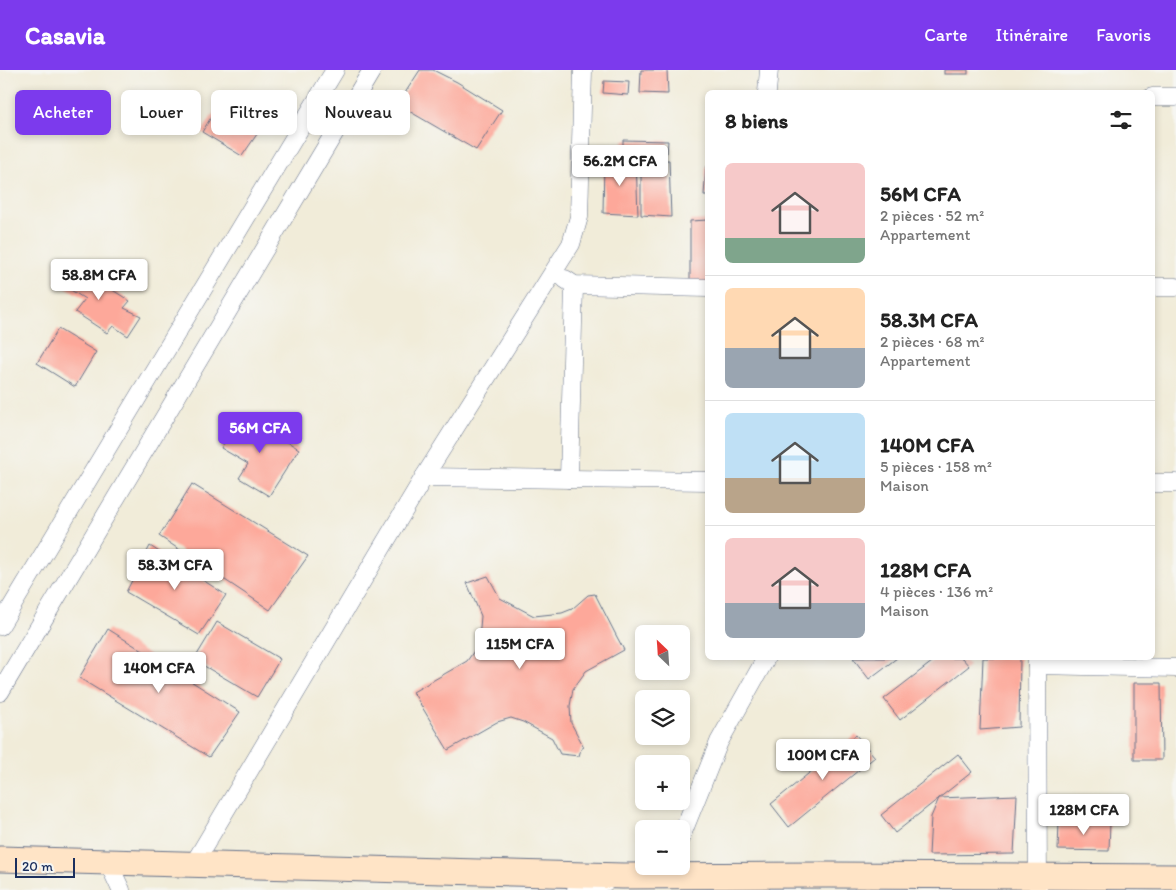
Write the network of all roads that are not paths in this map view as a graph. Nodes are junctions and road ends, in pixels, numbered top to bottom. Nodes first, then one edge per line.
1 (336, 70) edge
2 (372, 70) edge
3 (584, 70) edge
4 (769, 70) edge
5 (767, 90) edge
6 (1155, 97) edge
7 (1176, 97) edge
8 (553, 272) junction
9 (574, 285) junction
10 (1155, 287) edge
11 (1176, 287) edge
12 (705, 288) edge
13 (424, 477) junction
14 (569, 479) junction
15 (705, 481) edge
16 (1155, 483) edge
17 (1176, 483) edge
18 (0, 626) edge
19 (765, 660) edge
20 (1037, 662) edge
21 (1176, 668) edge
22 (0, 692) edge
23 (688, 820) edge
24 (0, 859) edge
25 (108, 862) junction
26 (193, 865) junction
27 (630, 877) edge
28 (1176, 877) edge
29 (829, 882) edge
30 (1038, 883) edge
31 (121, 890) edge
32 (576, 890) edge

1 - 18 street
2 - 22 street
3 - 8 street
4 - 5 street
6 - 7 street
8 - 9 street
8 - 13 street
9 - 12 street
9 - 14 street
10 - 11 street
13 - 14 street
13 - 26 street
14 - 15 street
16 - 17 street
19 - 23 street
20 - 21 street
20 - 30 street
24 - 25 street
25 - 26 street
25 - 31 street
26 - 27 street
27 - 29 street
27 - 32 street
28 - 30 street
29 - 30 street

